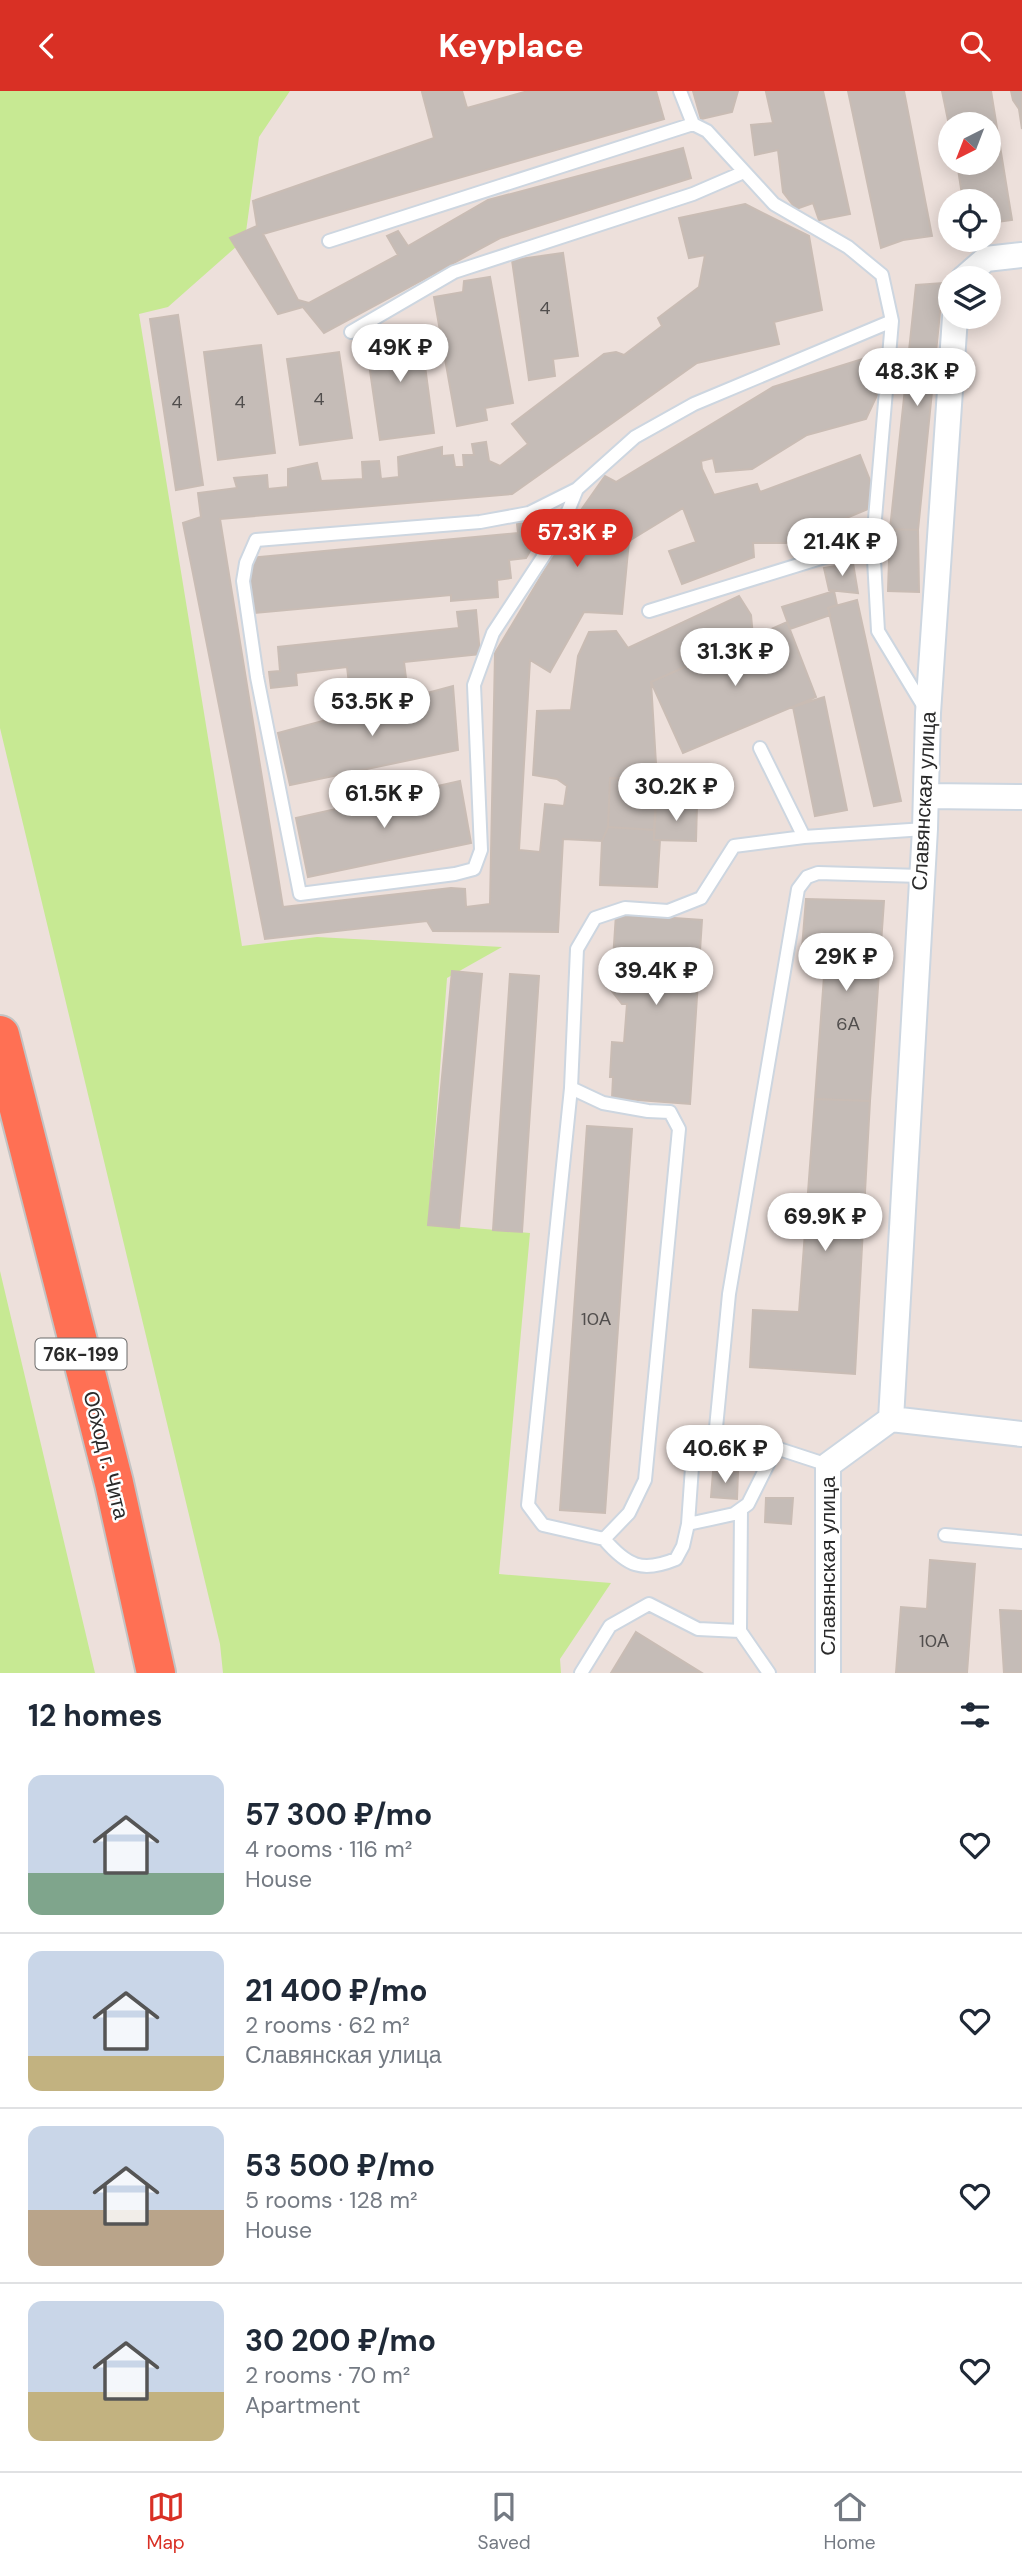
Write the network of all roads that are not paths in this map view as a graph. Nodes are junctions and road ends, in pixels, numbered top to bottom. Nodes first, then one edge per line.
1 (680, 91) edge
2 (693, 124) junction
3 (744, 172) junction
4 (330, 241) dead end
5 (1022, 255) edge
6 (977, 266) edge
7 (892, 321) junction
8 (954, 329) edge
9 (351, 332) dead end
10 (577, 489) junction
11 (873, 542) junction
12 (649, 611) dead end
13 (928, 713) junction
14 (761, 748) dead end
15 (926, 796) junction
16 (1022, 797) edge
17 (925, 829) junction
18 (804, 837) junction
19 (921, 876) junction
20 (0, 1035) edge
21 (571, 1088) junction
22 (891, 1419) junction
23 (1022, 1434) edge
24 (715, 1438) junction
25 (776, 1448) junction
26 (828, 1465) junction
27 (741, 1509) junction
28 (688, 1524) junction
29 (945, 1535) dead end
30 (604, 1539) junction
31 (1022, 1542) edge
32 (740, 1631) junction
33 (156, 1673) edge
34 (581, 1673) edge
35 (769, 1673) edge
36 (828, 1673) edge

1 - 2 lane
2 - 3 lane
2 - 4 lane
3 - 7 lane
3 - 9 lane
5 - 6 street
7 - 10 lane
7 - 11 lane
8 - 13 street, Славянская улица
10 - 10 lane
11 - 12 lane
11 - 13 lane
13 - 15 street, Славянская улица
14 - 18 lane
15 - 16 street
15 - 17 street, Славянская улица
17 - 18 lane
17 - 19 street, Славянская улица
18 - 21 lane
19 - 22 street, Славянская улица
19 - 24 lane
20 - 33 highway, Обход г. Чита / 76К-199
21 - 30 lane
21 - 30 lane
22 - 23 street
22 - 26 street, Славянская улица
24 - 25 lane
24 - 28 lane
25 - 26 lane
25 - 27 lane
26 - 36 street, Славянская улица
27 - 28 lane
27 - 32 lane
28 - 30 lane
29 - 31 lane
32 - 34 lane
32 - 35 lane

